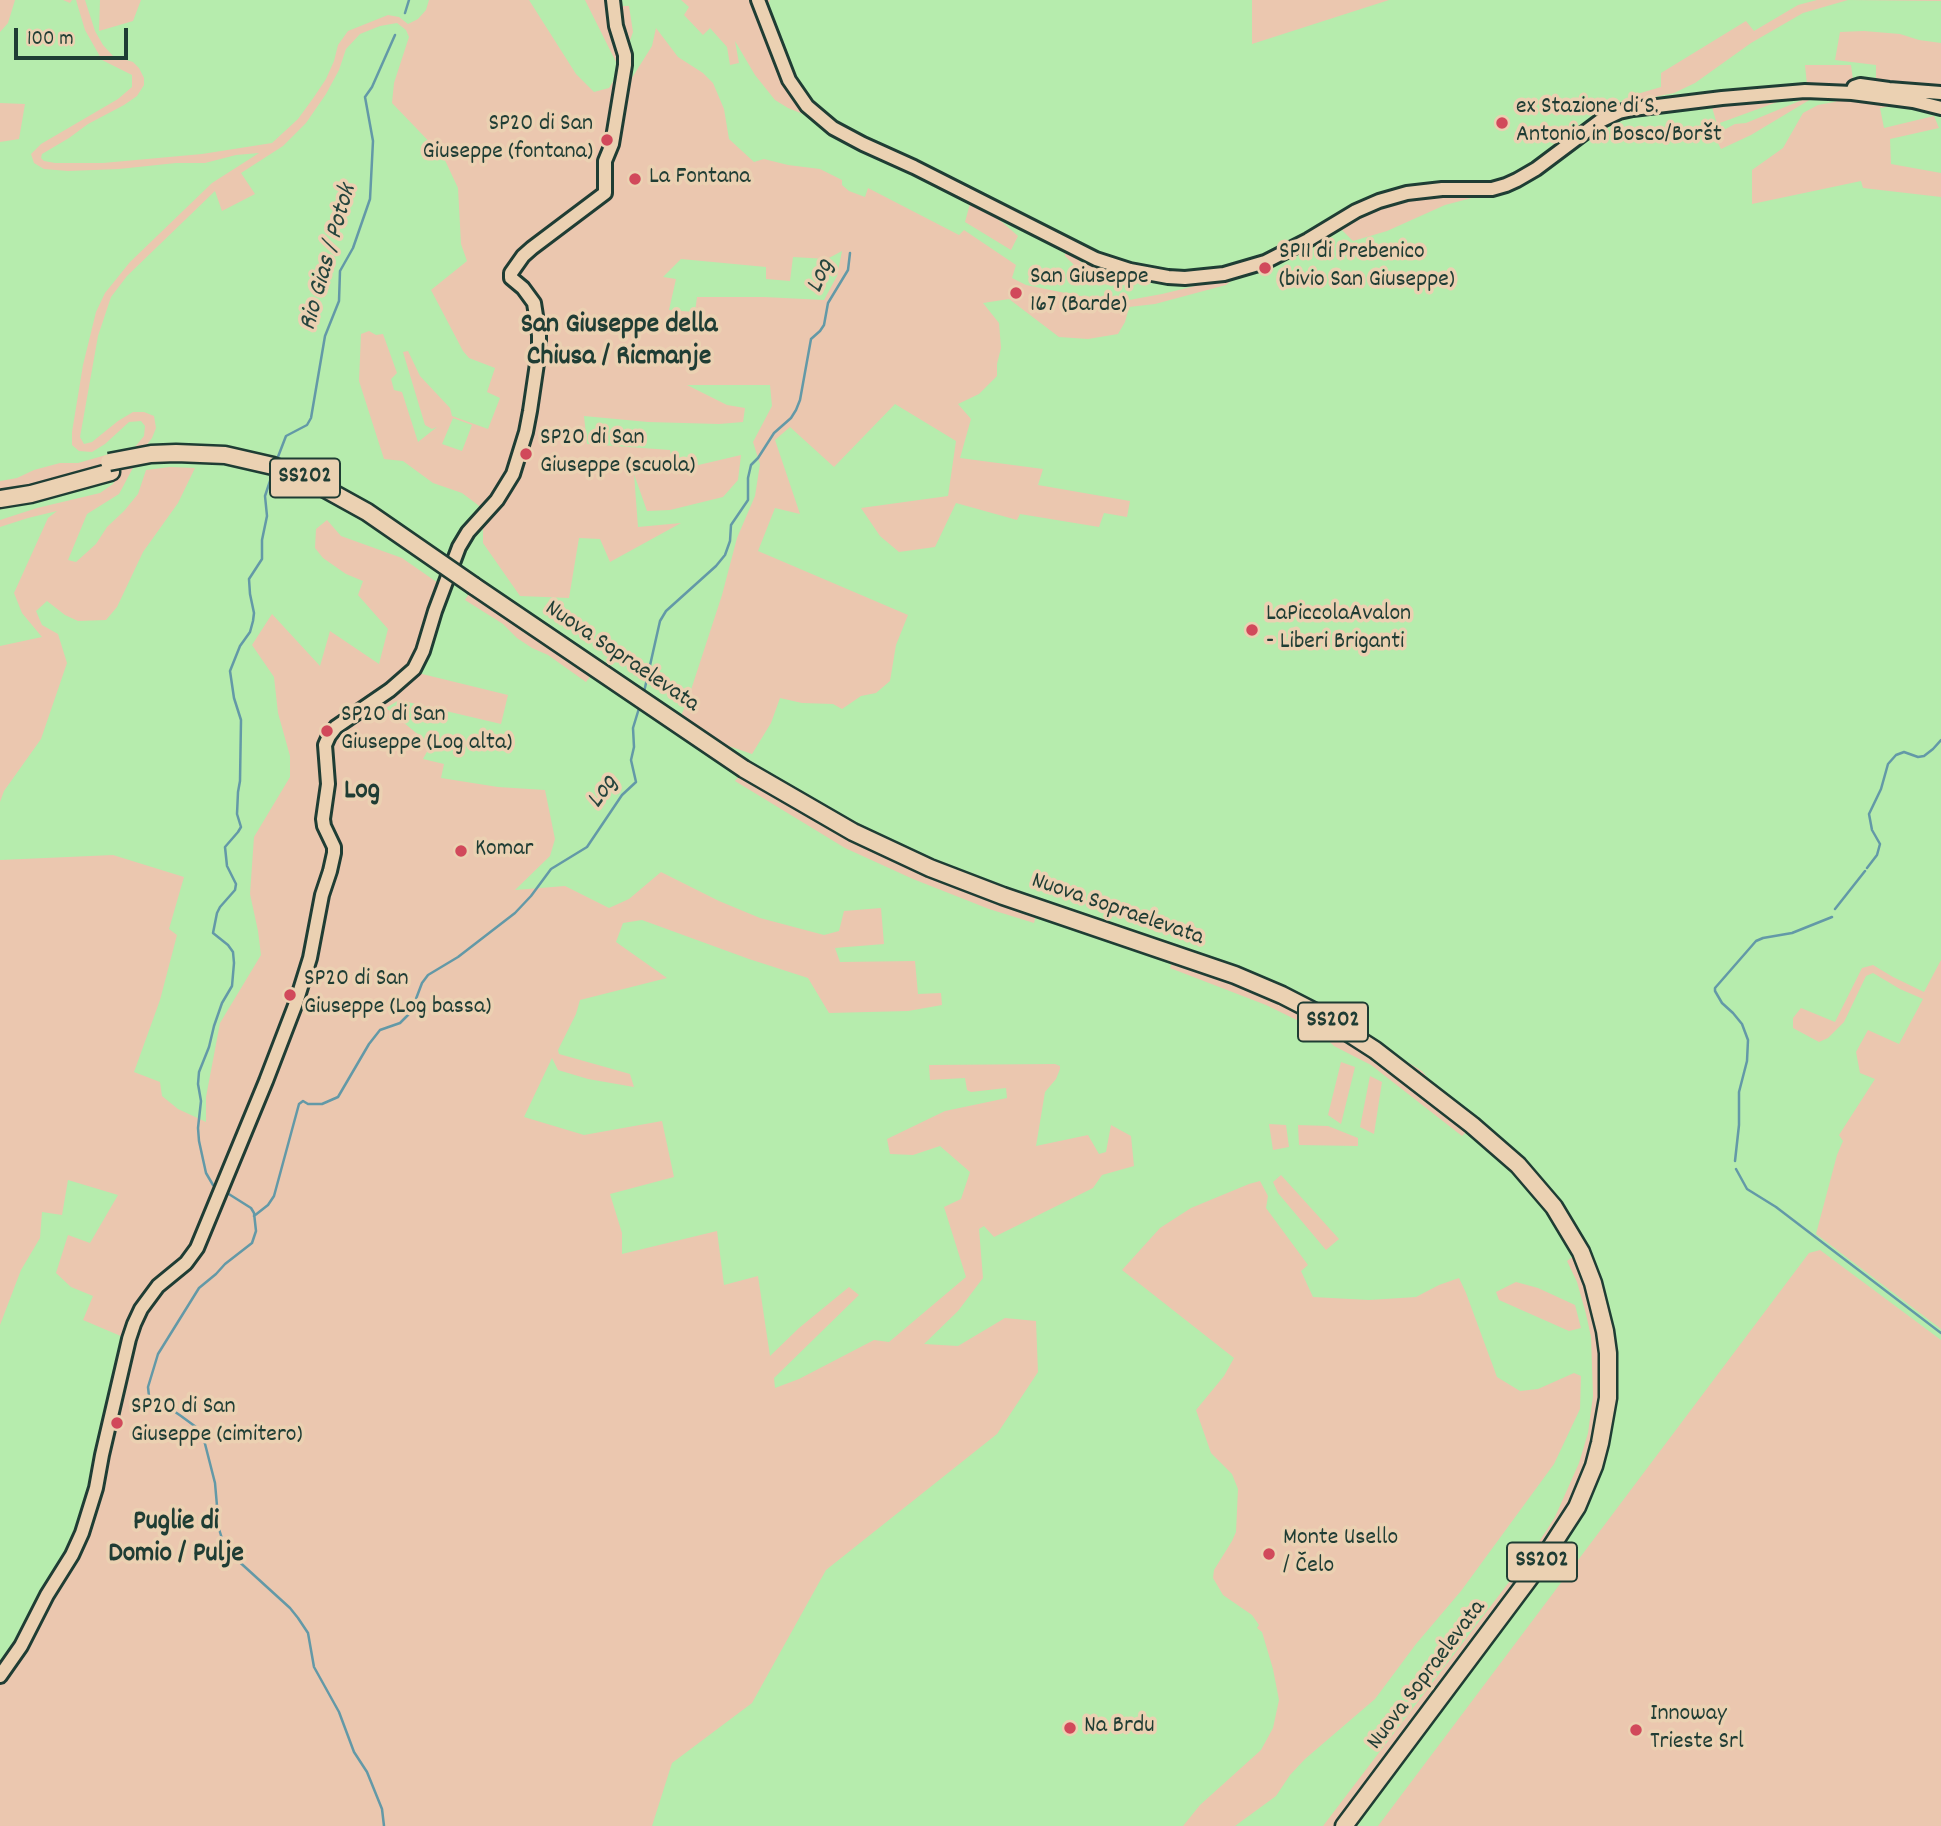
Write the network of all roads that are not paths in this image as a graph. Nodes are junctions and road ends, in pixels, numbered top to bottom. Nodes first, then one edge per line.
1 (613, 0) edge
2 (758, 0) edge
3 (1852, 93) junction
4 (1941, 93) edge
5 (1941, 108) edge
6 (110, 467) junction
7 (0, 490) edge
8 (0, 499) edge
9 (1577, 1254) junction
10 (0, 1675) edge
11 (1332, 1826) edge
12 (1344, 1826) edge

1 - 10 street
2 - 3 street
3 - 4 street
3 - 5 street
6 - 7 highway, Nuova Sopraelevata / SS202
6 - 8 highway, Nuova Sopraelevata / SS202
6 - 9 highway, Nuova Sopraelevata / SS202, bridge
9 - 11 highway, Nuova Sopraelevata / SS202
9 - 12 highway, Nuova Sopraelevata / SS202

